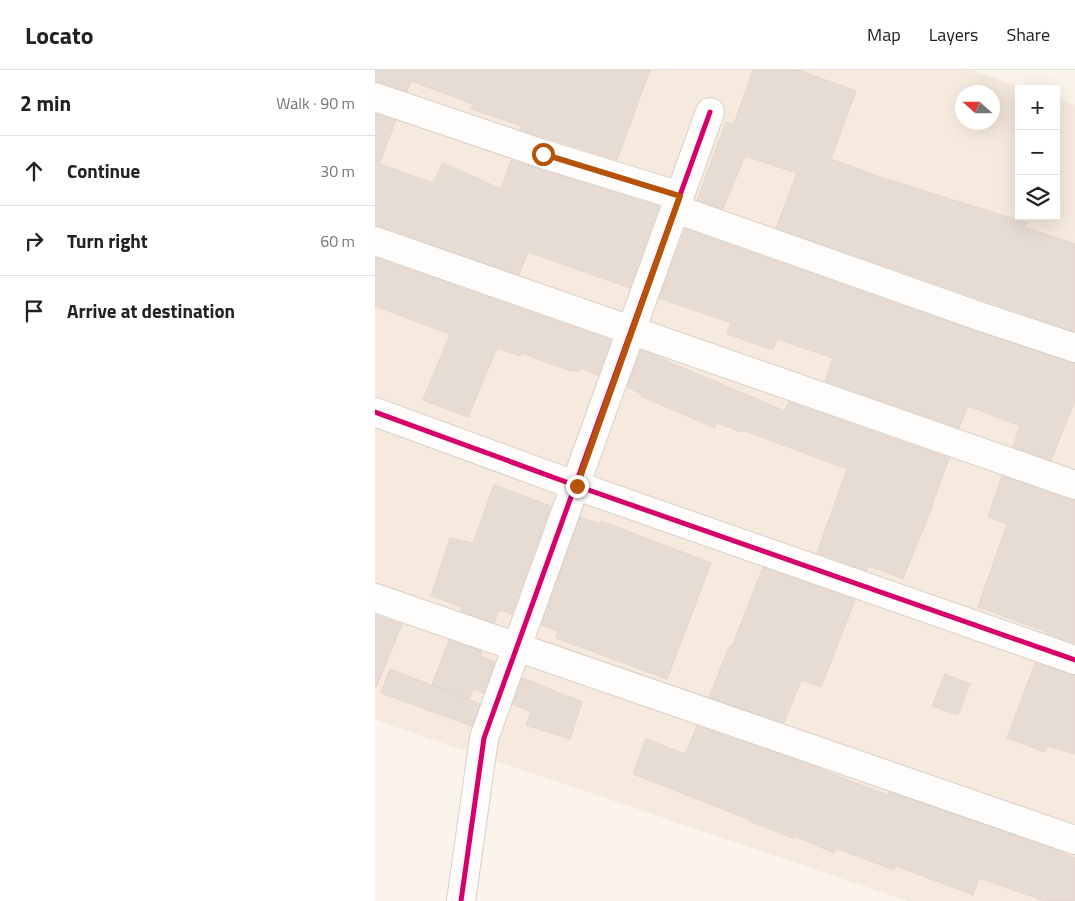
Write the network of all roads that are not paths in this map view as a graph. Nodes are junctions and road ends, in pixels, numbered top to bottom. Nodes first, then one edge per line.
1 (375, 97) edge
2 (711, 112) dead end
3 (678, 203) junction
4 (375, 241) edge
5 (632, 332) junction
6 (1075, 348) edge
7 (375, 412) edge
8 (1075, 485) edge
9 (577, 486) junction
10 (375, 598) edge
11 (518, 647) junction
12 (1075, 660) edge
13 (1075, 840) edge
14 (461, 901) edge

1 - 3 street
2 - 3 street
3 - 5 street
3 - 6 street
4 - 5 street
5 - 8 street
5 - 9 street
7 - 9 street
9 - 11 street
9 - 12 street
10 - 11 street
11 - 13 street
11 - 14 street

